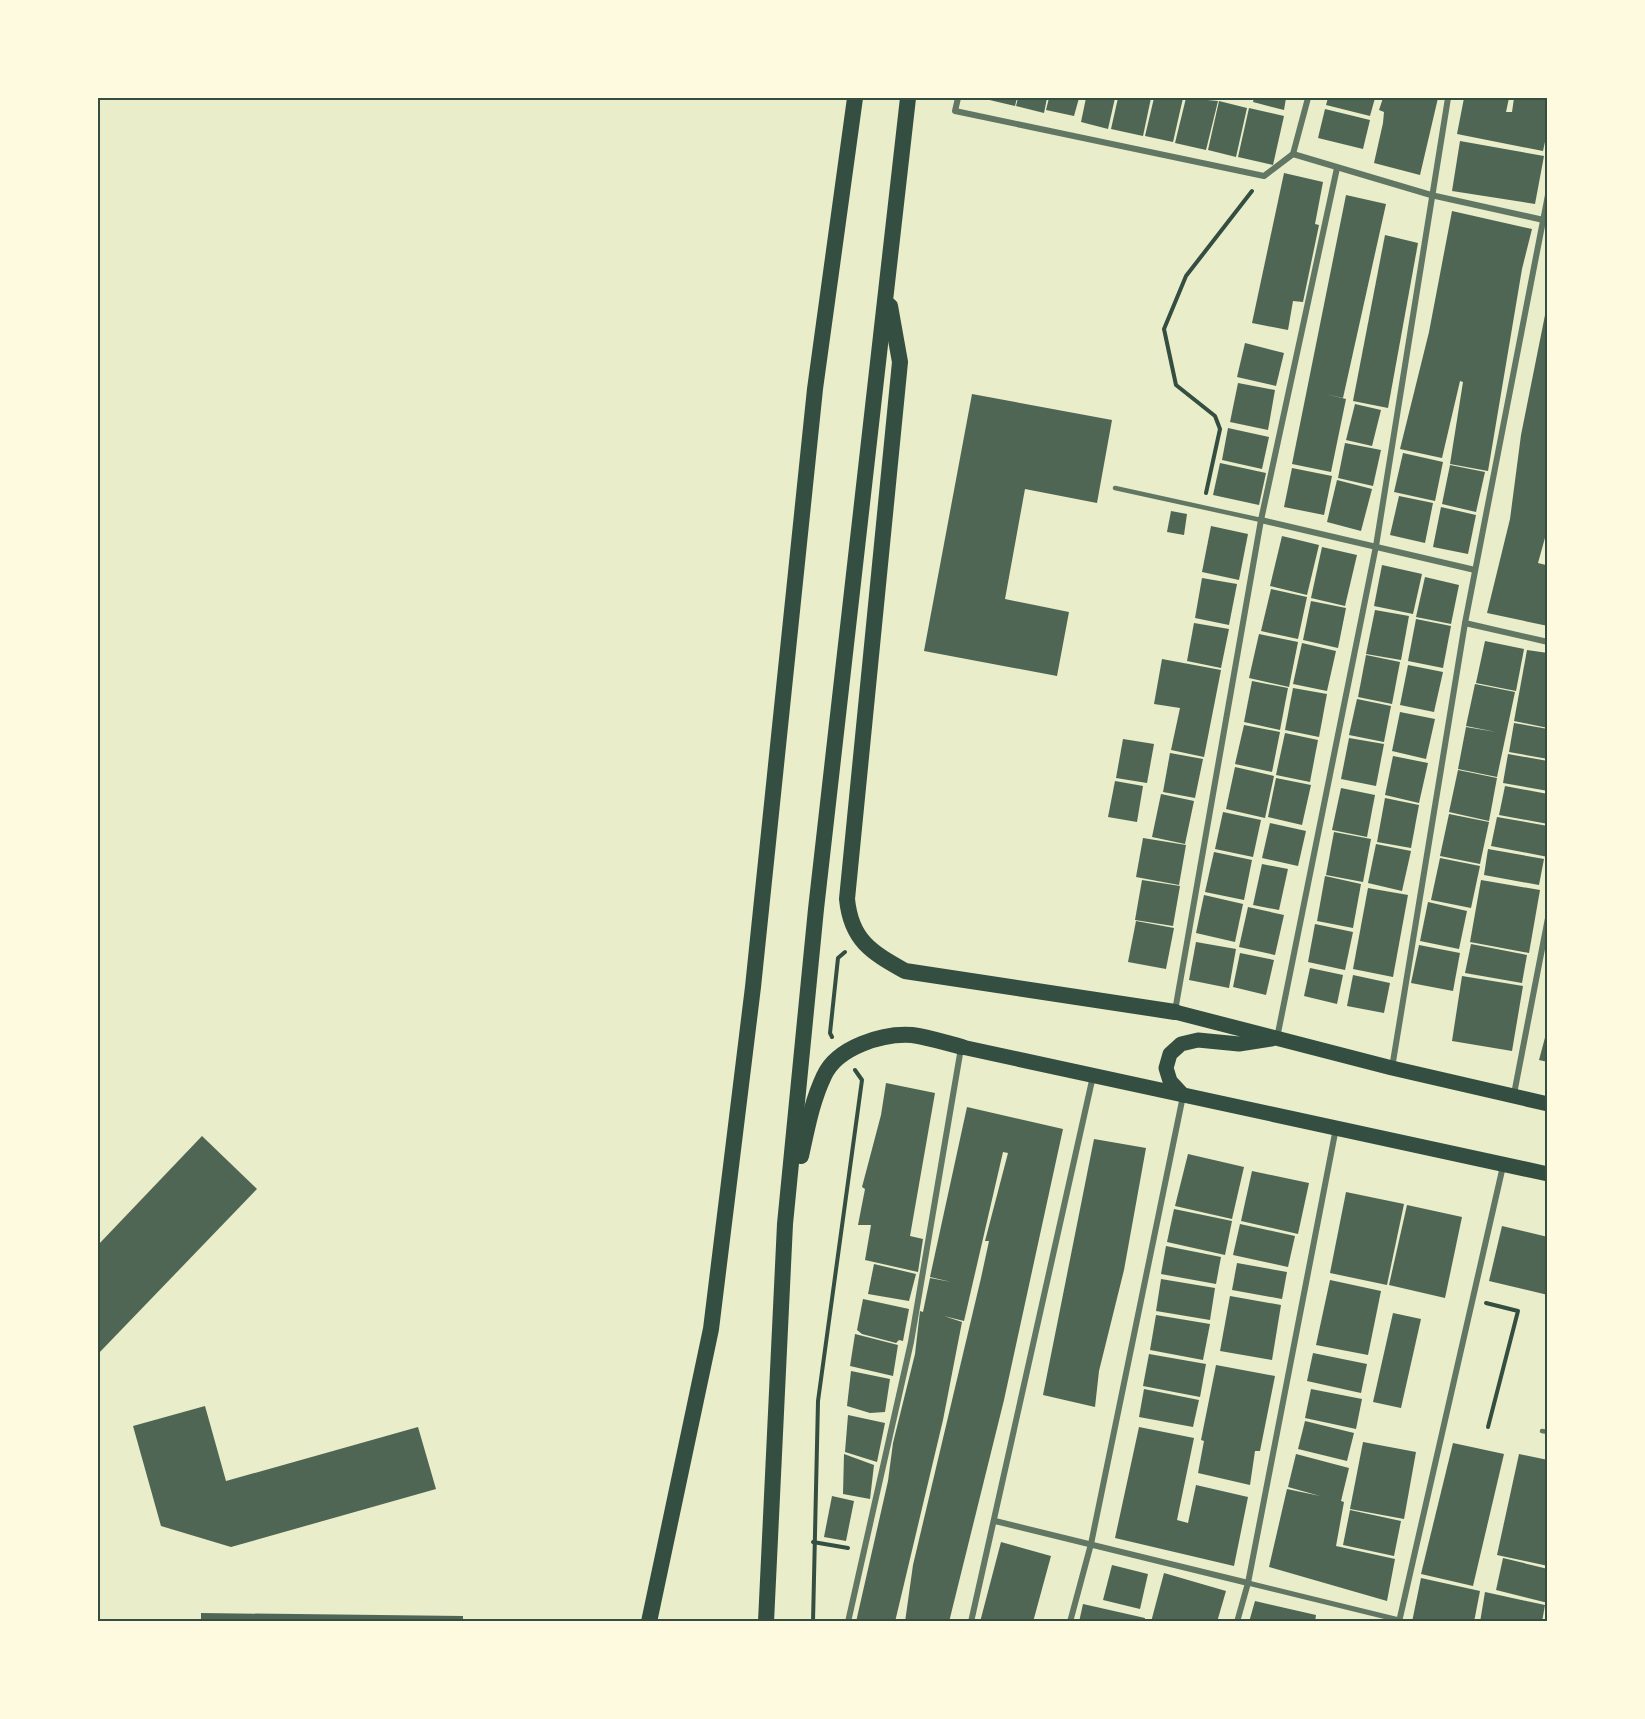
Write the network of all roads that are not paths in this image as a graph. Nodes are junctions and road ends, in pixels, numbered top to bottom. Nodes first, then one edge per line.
1 (855, 98) edge
2 (908, 98) edge
3 (958, 98) edge
4 (1308, 98) edge
5 (1448, 98) edge
6 (1293, 154) junction
7 (1337, 168) junction
8 (1431, 195) junction
9 (1548, 195) edge
10 (1545, 221) edge
11 (887, 291) junction
12 (1115, 488) dead end
13 (1261, 520) junction
14 (1376, 546) junction
15 (1475, 570) junction
16 (1465, 623) junction
17 (1548, 642) edge
18 (1548, 918) edge
19 (1175, 1012) junction
20 (1277, 1038) junction
21 (962, 1047) junction
22 (1392, 1068) junction
23 (1093, 1076) junction
24 (1183, 1095) junction
25 (1513, 1097) junction
26 (1548, 1104) edge
27 (1336, 1126) junction
28 (1503, 1165) junction
29 (1548, 1174) edge
30 (785, 1224) junction
31 (995, 1521) junction
32 (1091, 1544) junction
33 (1248, 1583) junction
34 (1399, 1621) edge
35 (648, 1622) edge
36 (766, 1622) edge
37 (848, 1622) edge
38 (971, 1622) edge
39 (1070, 1622) edge
40 (1238, 1622) edge

1 - 35 highway
2 - 11 highway
3 - 6 street
4 - 6 street
5 - 8 street
6 - 7 street
7 - 8 street
7 - 13 street
8 - 10 street
8 - 14 street
9 - 10 street
10 - 15 street
11 - 19 highway
11 - 30 highway
12 - 13 lane
13 - 14 street
13 - 19 street
14 - 15 street
14 - 20 street
15 - 16 street
16 - 17 street
16 - 22 street
18 - 25 street
19 - 20 main road
20 - 22 main road
20 - 24 main road
21 - 23 main road
21 - 30 highway
21 - 37 street
22 - 25 main road
23 - 24 main road
23 - 31 street
24 - 27 main road
24 - 32 street
25 - 26 main road
27 - 28 main road
27 - 33 street
28 - 29 main road
28 - 34 street
30 - 36 highway
31 - 32 street
31 - 38 street
32 - 33 street
32 - 39 street
33 - 34 street
33 - 40 street

